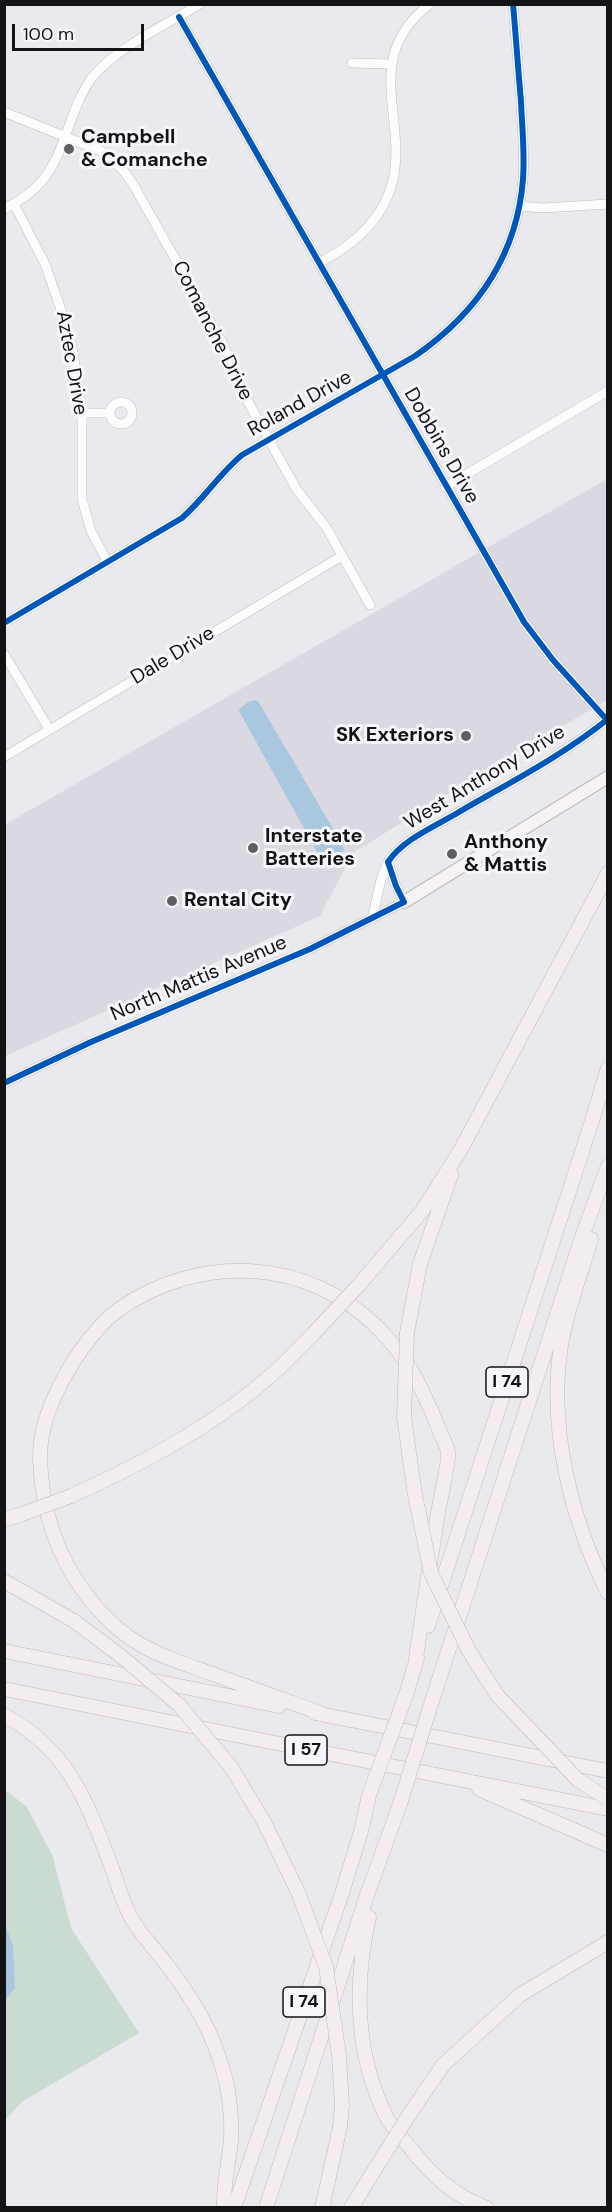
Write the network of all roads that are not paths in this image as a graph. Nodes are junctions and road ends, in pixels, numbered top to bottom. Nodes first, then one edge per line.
1 (200, 4) edge
2 (430, 4) edge
3 (513, 4) edge
4 (179, 17) junction
5 (352, 63) dead end
6 (391, 64) junction
7 (4, 112) edge
8 (64, 135) junction
9 (14, 204) junction
10 (608, 204) edge
11 (519, 206) junction
12 (4, 209) edge
13 (319, 262) junction
14 (382, 376) junction
15 (608, 391) edge
16 (82, 413) junction
17 (109, 413) dead end
18 (269, 440) junction
19 (445, 487) junction
20 (342, 556) junction
21 (108, 563) junction
22 (370, 605) dead end
23 (4, 623) edge
24 (4, 654) edge
25 (607, 719) edge
26 (49, 729) junction
27 (4, 757) edge
28 (608, 777) edge
29 (388, 862) junction
30 (608, 873) edge
31 (404, 902) junction
32 (372, 919) junction
33 (608, 1068) edge
34 (4, 1083) edge
35 (460, 1150) junction
36 (607, 1166) edge
37 (4, 1520) edge
38 (4, 1581) edge
39 (608, 1593) edge
40 (4, 1651) edge
41 (415, 1666) junction
42 (4, 1689) edge
43 (323, 1714) junction
44 (4, 1715) edge
45 (608, 1771) edge
46 (455, 1779) junction
47 (608, 1799) edge
48 (608, 1809) edge
49 (385, 1843) junction
50 (608, 1845) edge
51 (608, 1942) edge
52 (224, 2208) edge
53 (234, 2208) edge
54 (266, 2208) edge
55 (322, 2208) edge
56 (351, 2208) edge
57 (487, 2208) edge

1 - 4 street
2 - 6 street
3 - 11 street, Roland Drive
4 - 8 street
4 - 13 street, Dobbins Drive
5 - 6 street
6 - 13 street
7 - 8 street, Comanche Drive
8 - 9 street
8 - 18 street, Comanche Drive
9 - 12 street
9 - 16 street, Aztec Drive
10 - 11 street
11 - 14 street, Roland Drive
13 - 14 street, Dobbins Drive
14 - 18 street, Roland Drive
14 - 19 street, Dobbins Drive
15 - 19 street
16 - 17 street
16 - 21 street, Aztec Drive
18 - 20 street, Comanche Drive
18 - 21 street, Roland Drive
19 - 25 street, Dobbins Drive
20 - 22 street, Comanche Drive
20 - 26 street, Dale Drive
21 - 23 street, Roland Drive
24 - 26 street
25 - 29 street, West Anthony Drive
26 - 27 street, Dale Drive
28 - 31 main road, North Mattis Avenue
29 - 31 street
29 - 32 street, West Anthony Drive
30 - 35 highway
31 - 32 street, North Mattis Avenue
32 - 34 street, North Mattis Avenue
33 - 41 highway, I 74
35 - 37 highway, bridge
35 - 47 highway, bridge
36 - 39 highway
36 - 49 highway, I 74, bridge
38 - 55 highway, bridge
40 - 43 highway, I 57
41 - 43 highway
41 - 53 highway, I 74, bridge
42 - 46 highway, I 57
43 - 45 highway, I 57
44 - 52 highway
46 - 48 highway, I 57
46 - 50 highway
49 - 54 highway, I 74
49 - 57 highway
51 - 56 highway, bridge

